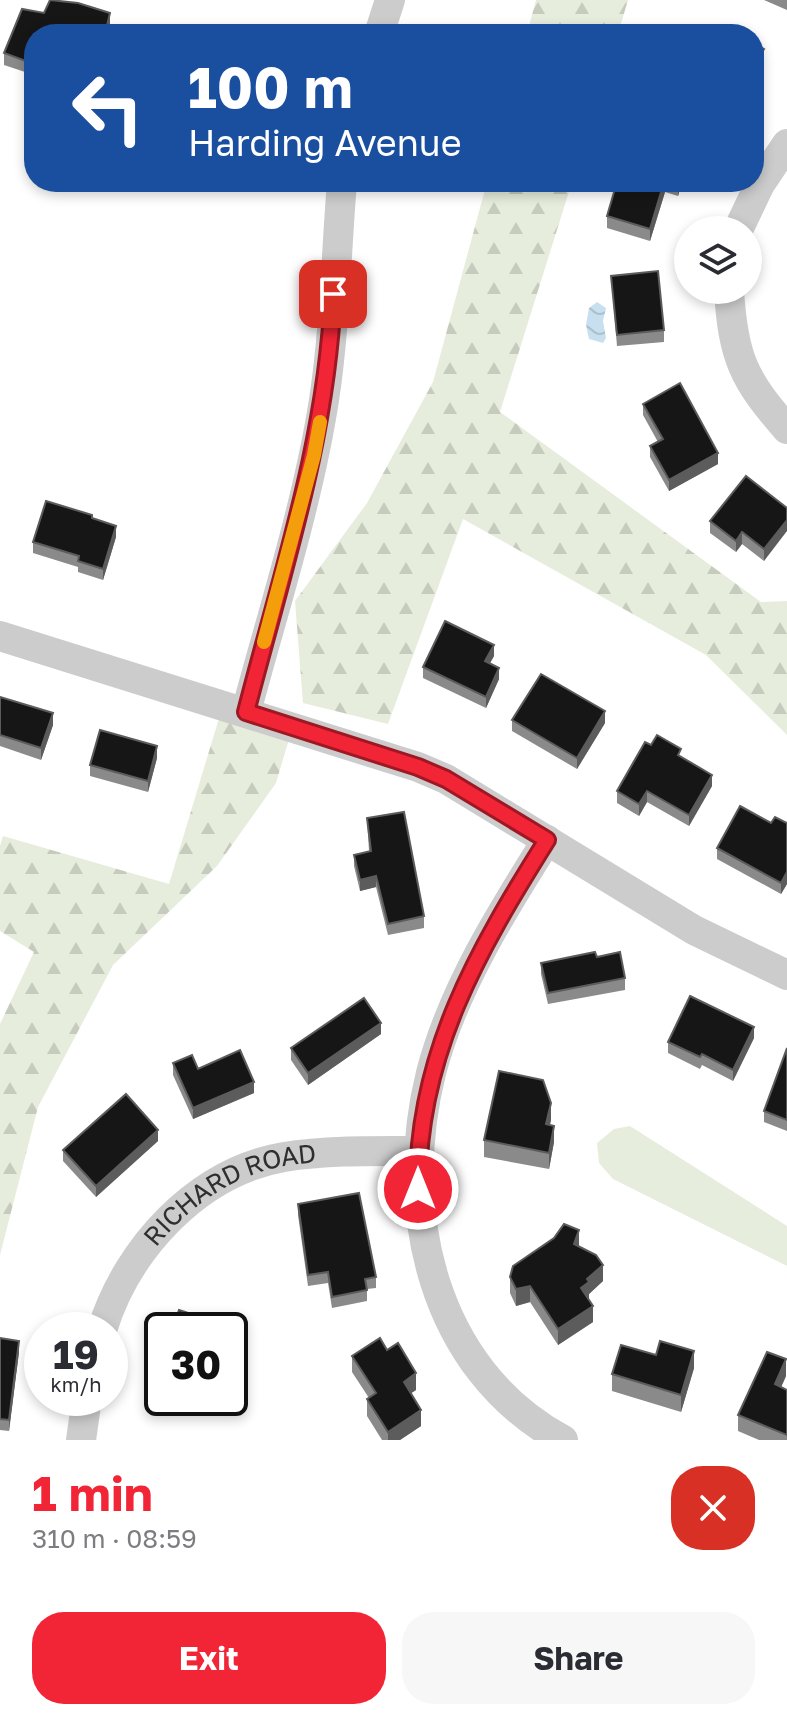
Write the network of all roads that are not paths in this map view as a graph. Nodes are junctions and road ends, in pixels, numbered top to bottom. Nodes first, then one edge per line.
1 (390, 0) edge
2 (382, 24) edge
3 (787, 144) edge
4 (764, 178) edge
5 (341, 192) edge
6 (756, 192) edge
7 (745, 216) edge
8 (730, 304) edge
9 (787, 429) edge
10 (0, 636) edge
11 (246, 712) junction
12 (547, 840) junction
13 (787, 975) edge
14 (418, 1151) junction
15 (110, 1312) edge
16 (84, 1416) edge
17 (81, 1440) edge
18 (563, 1440) edge

1 - 2 street
3 - 4 street
5 - 11 street
6 - 7 street
8 - 9 street
10 - 11 street
11 - 12 street
12 - 13 street
12 - 14 street
14 - 15 street, RICHARD ROAD
14 - 18 street
16 - 17 street

